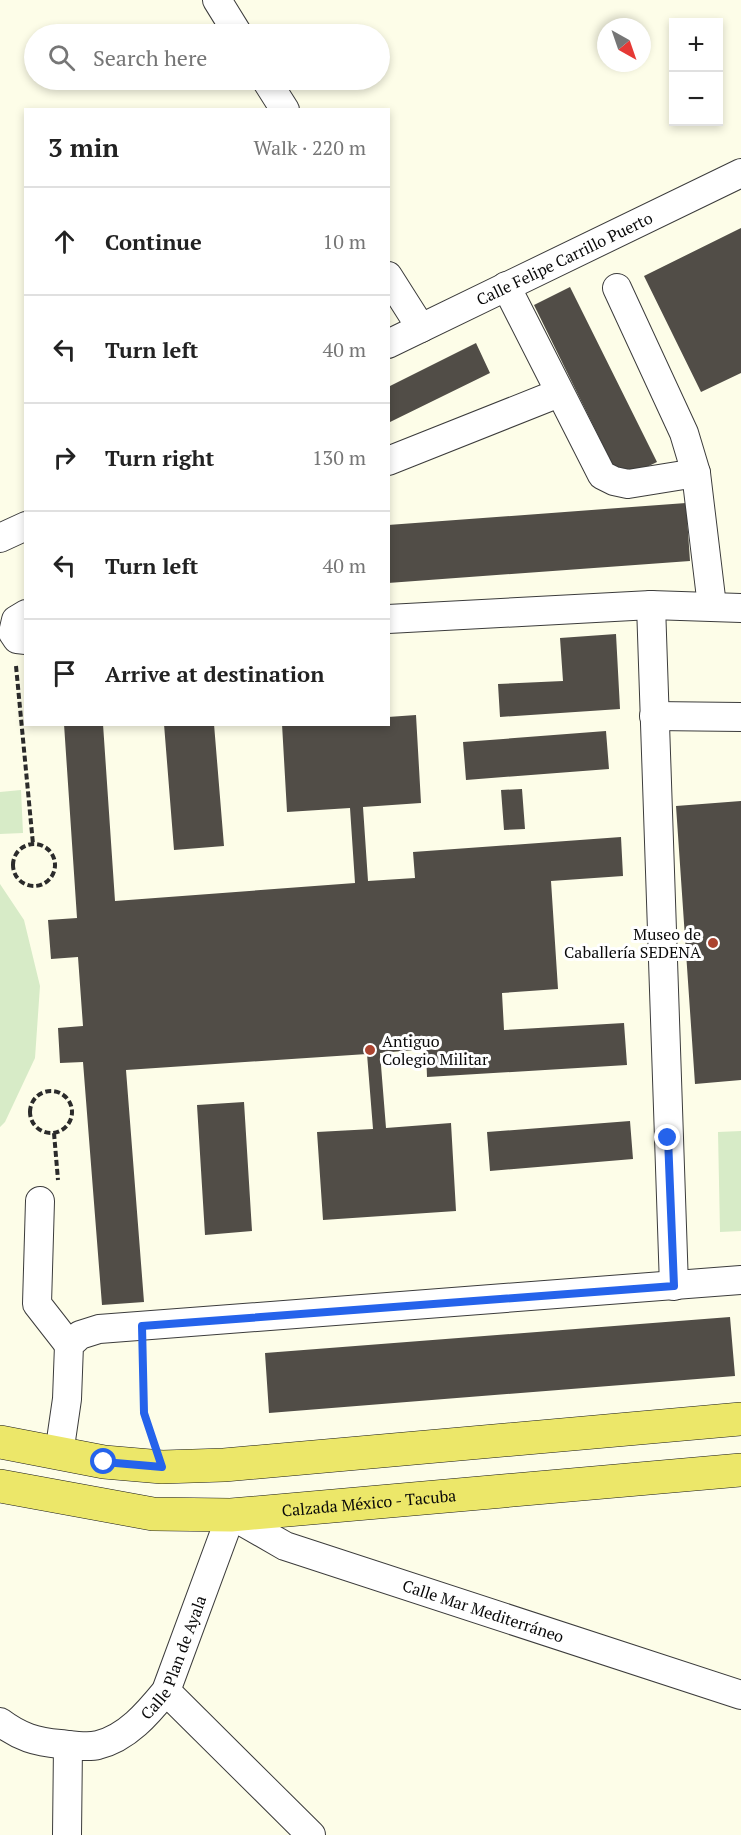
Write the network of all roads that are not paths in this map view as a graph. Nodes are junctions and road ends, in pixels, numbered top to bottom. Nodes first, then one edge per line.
1 (217, 0) edge
2 (232, 24) edge
3 (272, 90) edge
4 (284, 108) edge
5 (741, 173) edge
6 (390, 279) edge
7 (506, 286) junction
8 (617, 288) dead end
9 (421, 328) junction
10 (390, 343) edge
11 (559, 393) junction
12 (390, 460) edge
13 (696, 473) junction
14 (651, 605) junction
15 (712, 606) junction
16 (741, 608) edge
17 (390, 619) edge
18 (654, 716) junction
19 (741, 717) edge
20 (40, 1201) dead end
21 (741, 1280) edge
22 (674, 1286) junction
23 (69, 1345) junction
24 (741, 1419) edge
25 (5, 1444) edge
26 (59, 1454) junction
27 (741, 1470) edge
28 (0, 1485) edge
29 (231, 1515) junction
30 (166, 1691) junction
31 (741, 1695) edge
32 (0, 1722) edge
33 (68, 1745) junction
34 (67, 1835) edge
35 (311, 1835) edge

1 - 2 street
3 - 4 street
5 - 7 street, Calle Felipe Carrillo Puerto
6 - 9 street
7 - 9 street, Calle Felipe Carrillo Puerto
7 - 11 street
8 - 13 street
9 - 10 street, Calle Felipe Carrillo Puerto
11 - 12 street
11 - 13 street
13 - 15 street
14 - 15 street
14 - 17 street
14 - 18 street
15 - 16 street
18 - 19 street
18 - 22 street
20 - 23 street
21 - 22 street
22 - 23 street
23 - 26 street
24 - 26 main road
25 - 26 main road
25 - 28 main road
27 - 29 main road, Calzada México - Tacuba
28 - 29 main road, Calzada México - Tacuba
29 - 30 street, Calle Plan de Ayala
29 - 31 street, Calle Mar Mediterráneo
30 - 33 street, Calle Plan de Ayala
30 - 35 street
32 - 33 street, Calle Plan de Ayala
33 - 34 street

